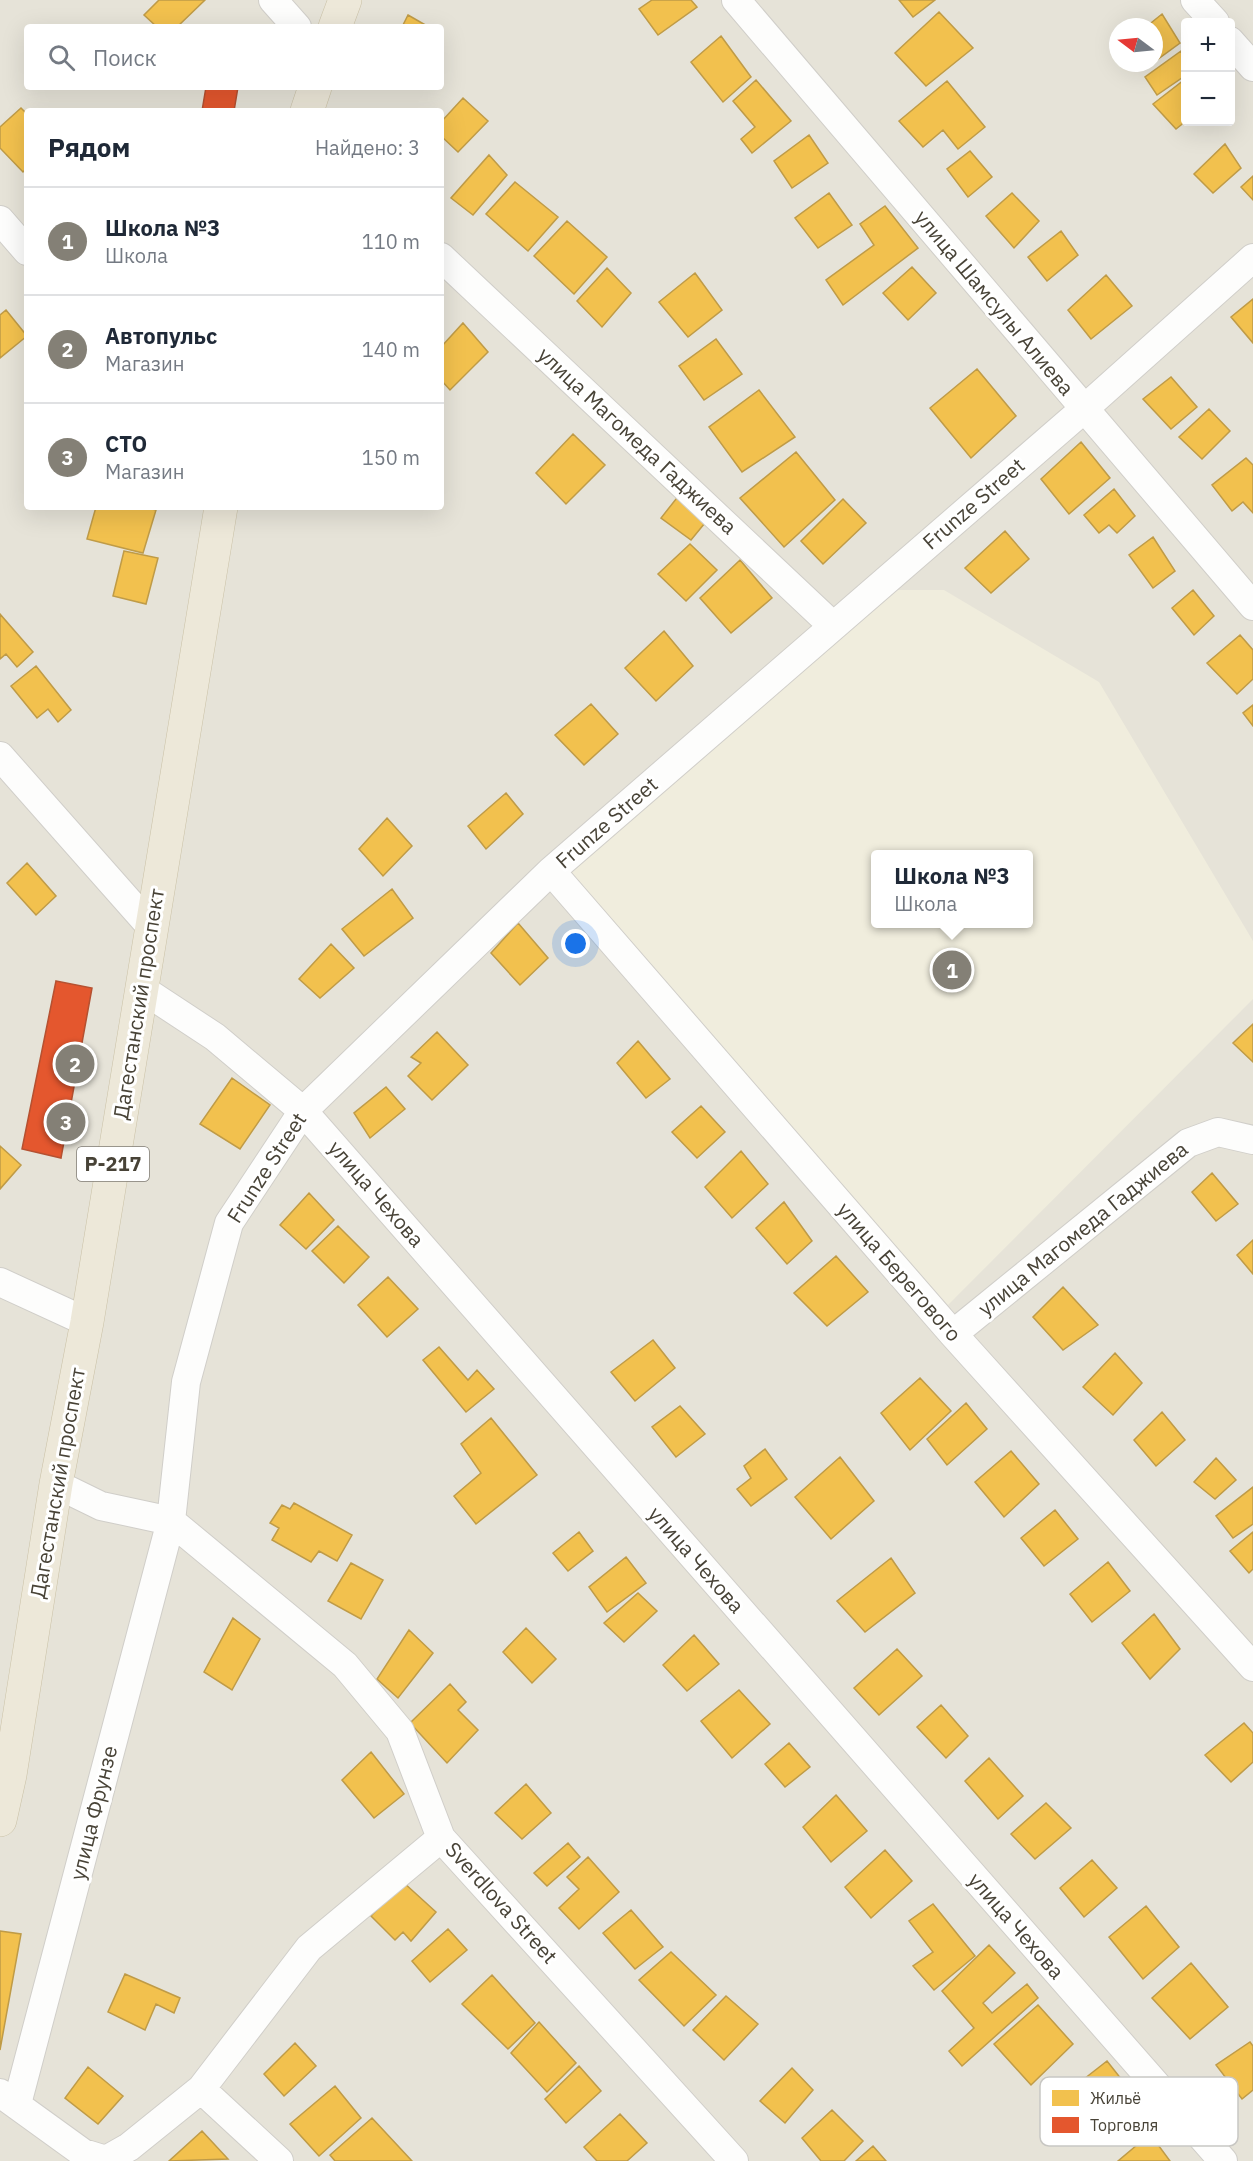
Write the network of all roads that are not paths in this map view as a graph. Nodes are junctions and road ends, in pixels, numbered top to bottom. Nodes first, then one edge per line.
1 (273, 0) edge
2 (345, 0) edge
3 (736, 0) edge
4 (1195, 0) edge
5 (1211, 18) edge
6 (294, 24) edge
7 (336, 24) edge
8 (1235, 47) edge
9 (1253, 67) edge
10 (314, 90) edge
11 (308, 108) edge
12 (0, 220) edge
13 (24, 248) edge
14 (1253, 258) edge
15 (444, 260) edge
16 (1084, 409) junction
17 (221, 510) edge
18 (1253, 606) edge
19 (833, 626) junction
20 (0, 756) edge
21 (552, 871) junction
22 (152, 928) junction
23 (142, 989) junction
24 (303, 1111) junction
25 (1253, 1140) edge
26 (0, 1282) edge
27 (87, 1322) junction
28 (953, 1334) junction
29 (56, 1484) junction
30 (171, 1521) junction
31 (1253, 1667) edge
32 (5, 1772) edge
33 (0, 1820) edge
34 (441, 1838) junction
35 (1149, 2077) edge
36 (201, 2089) junction
37 (8, 2098) edge
38 (1210, 2146) edge
39 (279, 2161) edge
40 (734, 2161) edge
41 (1223, 2161) edge

1 - 6 street
2 - 7 highway
3 - 16 street, улица Шамсулы Алиева
4 - 5 street
8 - 9 street
10 - 11 highway
12 - 13 street
14 - 16 street, Frunze Street
15 - 19 street, улица Магомеда Гаджиева
16 - 18 street, улица Шамсулы Алиева
16 - 19 street, Frunze Street
17 - 22 highway, Дагестанский проспект / Р-217
19 - 21 street, Frunze Street
20 - 22 street
21 - 24 street, Frunze Street
21 - 28 street, улица Берегового
22 - 23 highway, Дагестанский проспект / Р-217
23 - 24 street, улица Чехова
23 - 27 highway, Дагестанский проспект / Р-217
24 - 30 street, Frunze Street
24 - 35 street, улица Чехова
25 - 28 street, улица Магомеда Гаджиева
26 - 27 street
27 - 29 highway, Дагестанский проспект / Р-217
28 - 31 street, улица Берегового
29 - 30 street, Sverdlova Street
29 - 32 highway, Дагестанский проспект / Р-217
30 - 34 street, Sverdlova Street
30 - 37 street, улица Фрунзе
32 - 33 highway, Дагестанский проспект / Р-217
34 - 36 street
34 - 40 street, Sverdlova Street
36 - 37 street
36 - 39 street
38 - 41 street, улица Чехова

